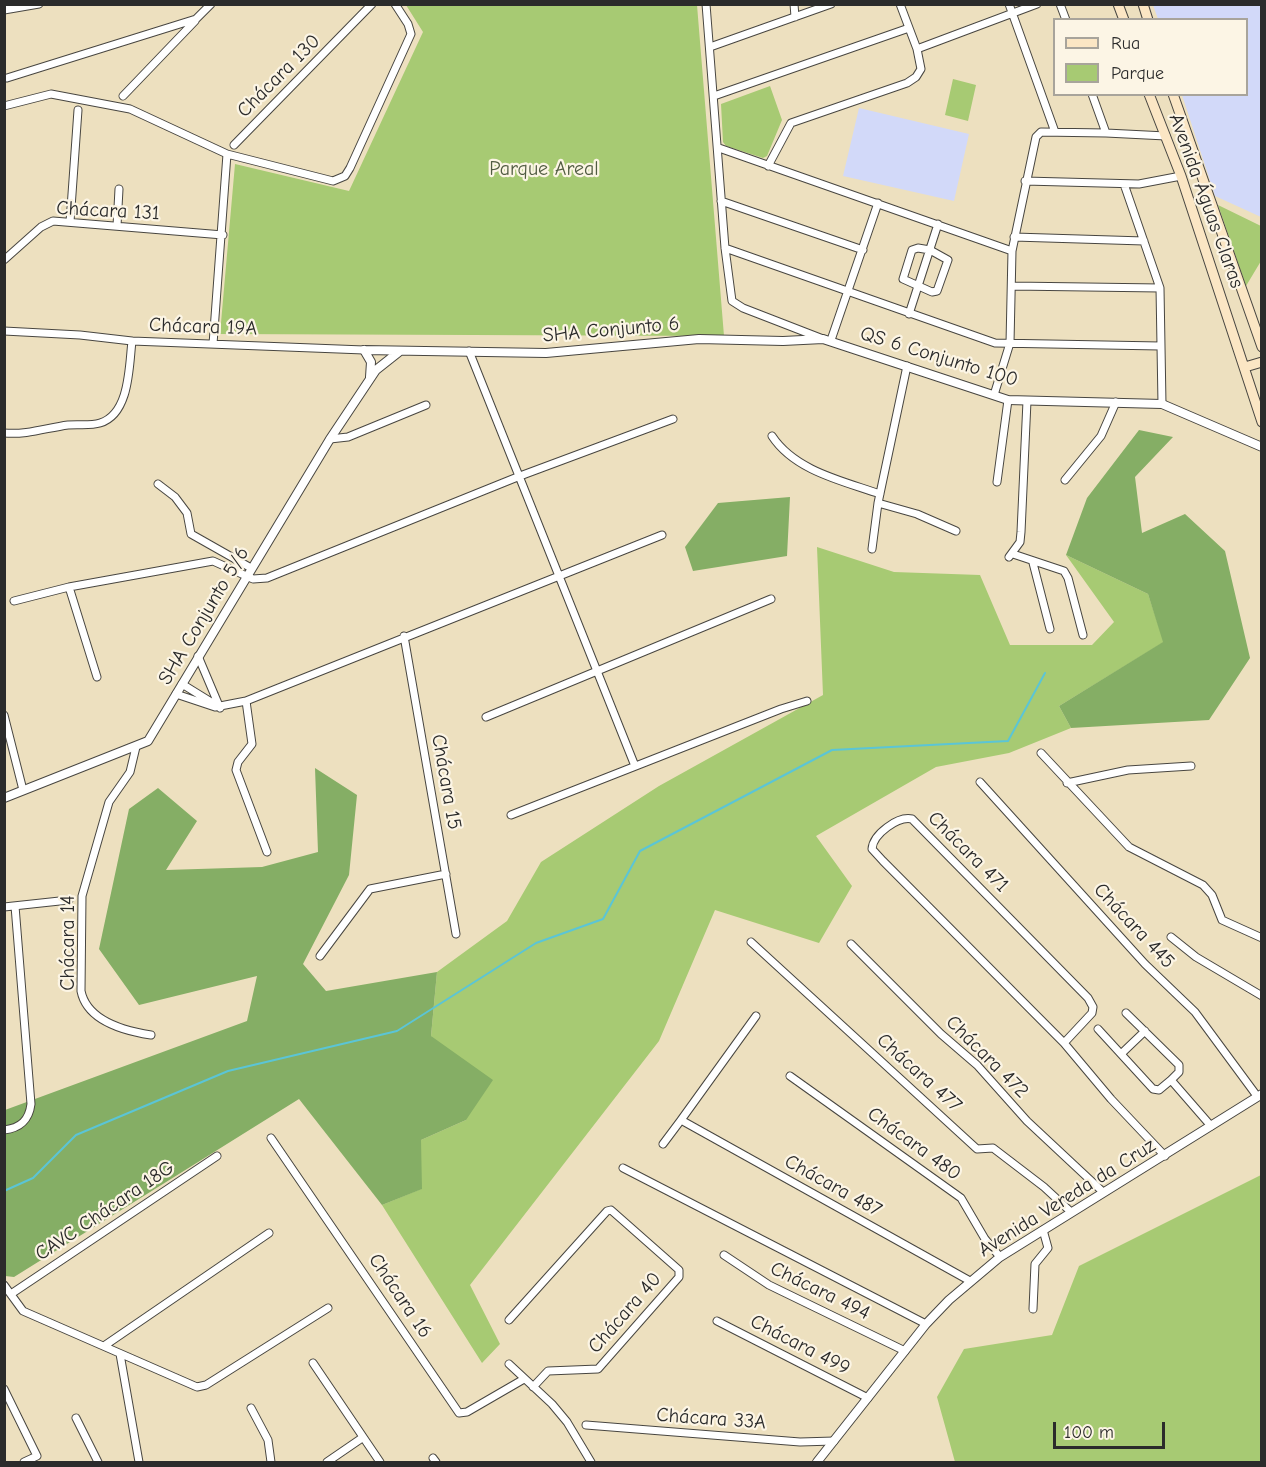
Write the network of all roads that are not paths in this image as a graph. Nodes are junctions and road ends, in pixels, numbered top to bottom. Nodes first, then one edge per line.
1 (39, 4) edge
2 (211, 4) edge
3 (372, 4) edge
4 (395, 4) edge
5 (706, 4) edge
6 (794, 4) edge
7 (831, 4) edge
8 (1009, 4) edge
9 (1037, 4) edge
10 (900, 5) edge
11 (4, 10) edge
12 (1012, 13) junction
13 (795, 17) junction
14 (196, 19) junction
15 (909, 28) junction
16 (710, 47) junction
17 (917, 49) junction
18 (7, 78) dead end
19 (123, 96) dead end
20 (714, 96) junction
21 (1093, 96) edge
22 (1168, 96) edge
23 (1150, 98) edge
24 (4, 105) edge
25 (78, 110) dead end
26 (1055, 132) junction
27 (1106, 133) junction
28 (1166, 136) junction
29 (234, 145) dead end
30 (719, 148) junction
31 (227, 154) junction
32 (768, 166) junction
33 (1181, 176) junction
34 (1025, 181) junction
35 (1124, 184) junction
36 (118, 189) dead end
37 (721, 201) junction
38 (878, 203) junction
39 (70, 222) junction
40 (938, 224) junction
41 (117, 226) junction
42 (223, 235) junction
43 (1014, 237) junction
44 (1144, 241) junction
45 (725, 248) junction
46 (863, 250) junction
47 (930, 250) junction
48 (1012, 251) junction
49 (4, 260) edge
50 (1012, 286) junction
51 (919, 287) junction
52 (1160, 288) junction
53 (846, 292) junction
54 (909, 314) junction
55 (4, 331) edge
56 (827, 339) junction
57 (132, 341) junction
58 (1010, 343) junction
59 (213, 344) junction
60 (1160, 346) junction
61 (1262, 347) edge
62 (364, 350) junction
63 (402, 350) junction
64 (469, 351) junction
65 (1262, 362) edge
66 (907, 366) junction
67 (1245, 367) junction
68 (370, 378) junction
69 (994, 395) junction
70 (1008, 400) junction
71 (1027, 401) junction
72 (1116, 402) junction
73 (1162, 404) junction
74 (426, 405) dead end
75 (673, 419) dead end
76 (1262, 422) edge
77 (4, 433) edge
78 (772, 436) dead end
79 (330, 439) junction
80 (1259, 443) edge
81 (519, 477) junction
82 (1065, 480) dead end
83 (997, 482) dead end
84 (158, 484) dead end
85 (880, 494) junction
86 (878, 503) junction
87 (956, 531) dead end
88 (662, 535) dead end
89 (872, 549) dead end
90 (1033, 563) junction
91 (251, 568) junction
92 (559, 575) junction
93 (246, 577) junction
94 (69, 587) junction
95 (771, 599) dead end
96 (14, 601) dead end
97 (1050, 629) dead end
98 (1083, 634) dead end
99 (404, 636) junction
100 (198, 656) junction
101 (598, 670) junction
102 (97, 677) dead end
103 (182, 684) junction
104 (176, 694) junction
105 (246, 700) junction
106 (807, 701) dead end
107 (220, 708) junction
108 (4, 716) edge
109 (486, 717) dead end
110 (136, 747) junction
111 (1041, 753) dead end
112 (635, 766) junction
113 (1191, 766) dead end
114 (981, 782) dead end
115 (1066, 783) junction
116 (23, 790) junction
117 (4, 798) edge
118 (511, 815) dead end
119 (267, 852) dead end
120 (446, 874) junction
121 (69, 900) dead end
122 (15, 906) junction
123 (4, 907) edge
124 (456, 933) dead end
125 (1171, 937) dead end
126 (1262, 938) edge
127 (751, 942) dead end
128 (850, 944) dead end
129 (320, 956) dead end
130 (1262, 996) edge
131 (1126, 1012) dead end
132 (756, 1016) dead end
133 (1098, 1029) dead end
134 (1145, 1031) junction
135 (151, 1035) dead end
136 (1064, 1043) junction
137 (1121, 1054) junction
138 (790, 1076) dead end
139 (1171, 1080) junction
140 (1259, 1095) edge
141 (681, 1120) junction
142 (1211, 1126) junction
143 (4, 1130) edge
144 (271, 1138) dead end
145 (663, 1144) dead end
146 (217, 1156) dead end
147 (1165, 1156) junction
148 (623, 1168) dead end
149 (1103, 1192) junction
150 (1071, 1212) junction
151 (1043, 1230) junction
152 (269, 1233) dead end
153 (724, 1255) dead end
154 (1000, 1257) junction
155 (970, 1281) junction
156 (4, 1285) edge
157 (10, 1294) junction
158 (327, 1308) dead end
159 (1033, 1309) dead end
160 (509, 1320) dead end
161 (717, 1321) dead end
162 (926, 1324) junction
163 (104, 1346) junction
164 (905, 1351) junction
165 (120, 1354) junction
166 (313, 1363) dead end
167 (509, 1364) dead end
168 (524, 1379) junction
169 (533, 1387) junction
170 (4, 1389) edge
171 (868, 1398) junction
172 (251, 1408) dead end
173 (76, 1418) dead end
174 (586, 1425) dead end
175 (362, 1438) junction
176 (834, 1441) junction
177 (38, 1460) edge
178 (24, 1462) edge
179 (98, 1462) edge
180 (139, 1462) edge
181 (271, 1462) edge
182 (327, 1462) edge
183 (380, 1462) edge
184 (591, 1462) edge
185 (818, 1462) edge

1 - 11 street
2 - 14 street
3 - 29 street, Chácara 130
4 - 31 street
5 - 16 street
6 - 13 street
7 - 13 street
8 - 12 street
9 - 12 street
10 - 15 street
12 - 17 street
12 - 26 street
13 - 16 street
14 - 18 street
14 - 19 street
15 - 17 street
15 - 20 street
16 - 20 street
17 - 32 street
20 - 30 street
21 - 27 street
22 - 61 main road, Avenida Águas Claras
23 - 28 main road, Avenida Águas Claras
24 - 31 street
25 - 39 street
26 - 27 street
26 - 34 street
27 - 28 street
28 - 33 main road, Avenida Águas Claras
30 - 32 street
30 - 37 street
31 - 42 street
32 - 38 street
33 - 35 street
33 - 67 main road, Avenida Águas Claras
34 - 35 street
34 - 43 street
35 - 44 street
36 - 41 street
37 - 45 street
37 - 46 street
38 - 40 street
38 - 46 street
39 - 41 street, Chácara 131
39 - 49 street, Chácara 131
40 - 47 street
40 - 48 street
41 - 42 street, Chácara 131
42 - 59 street
43 - 44 street
43 - 48 street
44 - 52 street
45 - 53 street
45 - 56 street
46 - 53 street
47 - 51 street
47 - 51 street
47 - 51 street
48 - 50 street
50 - 52 street
50 - 58 street
51 - 54 street
52 - 60 street
53 - 54 street
53 - 56 street
54 - 58 street
55 - 57 street, Chácara 19A
56 - 64 street, SHA Conjunto 6
56 - 66 street, QS 6 Conjunto 100
57 - 59 street, Chácara 19A
57 - 77 street
58 - 60 street
58 - 69 street
59 - 62 street, Chácara 19A
60 - 73 street
62 - 63 street, Chácara 19A
62 - 68 street
63 - 64 street, SHA Conjunto 6
63 - 68 street, SHA Conjunto 5/6
64 - 81 street
65 - 67 main road
66 - 69 street, QS 6 Conjunto 100
66 - 85 street
67 - 76 main road, Avenida Águas Claras
68 - 79 street, SHA Conjunto 5/6
69 - 70 street, QS 6 Conjunto 100
70 - 71 street, QS 6 Conjunto 100
70 - 83 street
71 - 72 street, QS 6 Conjunto 100
71 - 90 street
72 - 73 street, QS 6 Conjunto 100
72 - 82 street
73 - 80 street, QS 6 Conjunto 100
74 - 79 street
75 - 81 street
78 - 85 street
79 - 91 street, SHA Conjunto 5/6
81 - 92 street
81 - 93 street
84 - 91 street
85 - 86 street
86 - 87 street
86 - 89 street
88 - 92 street
90 - 97 street
90 - 98 street
91 - 93 street, SHA Conjunto 5/6
92 - 99 street
92 - 101 street
93 - 94 street
93 - 100 street, SHA Conjunto 5/6
94 - 96 street
94 - 102 street
95 - 101 street
99 - 105 street
99 - 120 street, Chácara 15
100 - 103 street, SHA Conjunto 5/6
100 - 107 street
101 - 109 street
101 - 112 street
103 - 104 street, SHA Conjunto 5/6
103 - 107 street
104 - 107 street
104 - 110 street, SHA Conjunto 5/6
105 - 107 street
105 - 119 street
106 - 112 street
108 - 116 street
110 - 116 street, SHA Conjunto 5/6
110 - 135 street, Chácara 14
111 - 115 street
112 - 118 street
113 - 115 street
114 - 140 street, Chácara 445
115 - 126 street
116 - 117 street, SHA Conjunto 5/6
120 - 124 street, Chácara 15
120 - 129 street
121 - 122 street
122 - 123 street
122 - 143 street
125 - 130 street
127 - 150 street, Chácara 477
128 - 149 street, Chácara 472
131 - 134 street
132 - 141 street
133 - 137 street
134 - 137 street
134 - 139 street
136 - 136 street, Chácara 471
136 - 147 street, Chácara 471
137 - 139 street
138 - 154 street, Chácara 480
139 - 142 street
140 - 142 street, Avenida Vereda da Cruz
141 - 145 street
141 - 155 street, Chácara 487
142 - 147 street, Avenida Vereda da Cruz
144 - 168 street, Chácara 16
146 - 157 street, CAVC Chácara 18G
147 - 149 street, Avenida Vereda da Cruz
148 - 162 street
149 - 150 street, Avenida Vereda da Cruz
150 - 151 street, Avenida Vereda da Cruz
151 - 154 street, Avenida Vereda da Cruz
151 - 159 street
152 - 163 street
153 - 164 street, Chácara 494
154 - 155 street, Avenida Vereda da Cruz
155 - 162 street, Avenida Vereda da Cruz
156 - 157 street
157 - 163 street
158 - 165 street
160 - 169 street, Chácara 40
161 - 171 street, Chácara 499
162 - 164 street, Avenida Vereda da Cruz
163 - 165 street
164 - 171 street, Avenida Vereda da Cruz
165 - 180 street
166 - 175 street
167 - 168 street
168 - 169 street
169 - 184 street
170 - 177 street
171 - 176 street, Avenida Vereda da Cruz
172 - 181 street
173 - 179 street
174 - 176 street, Chácara 33A
175 - 182 street
175 - 183 street
176 - 185 street, Avenida Vereda da Cruz
177 - 178 street

